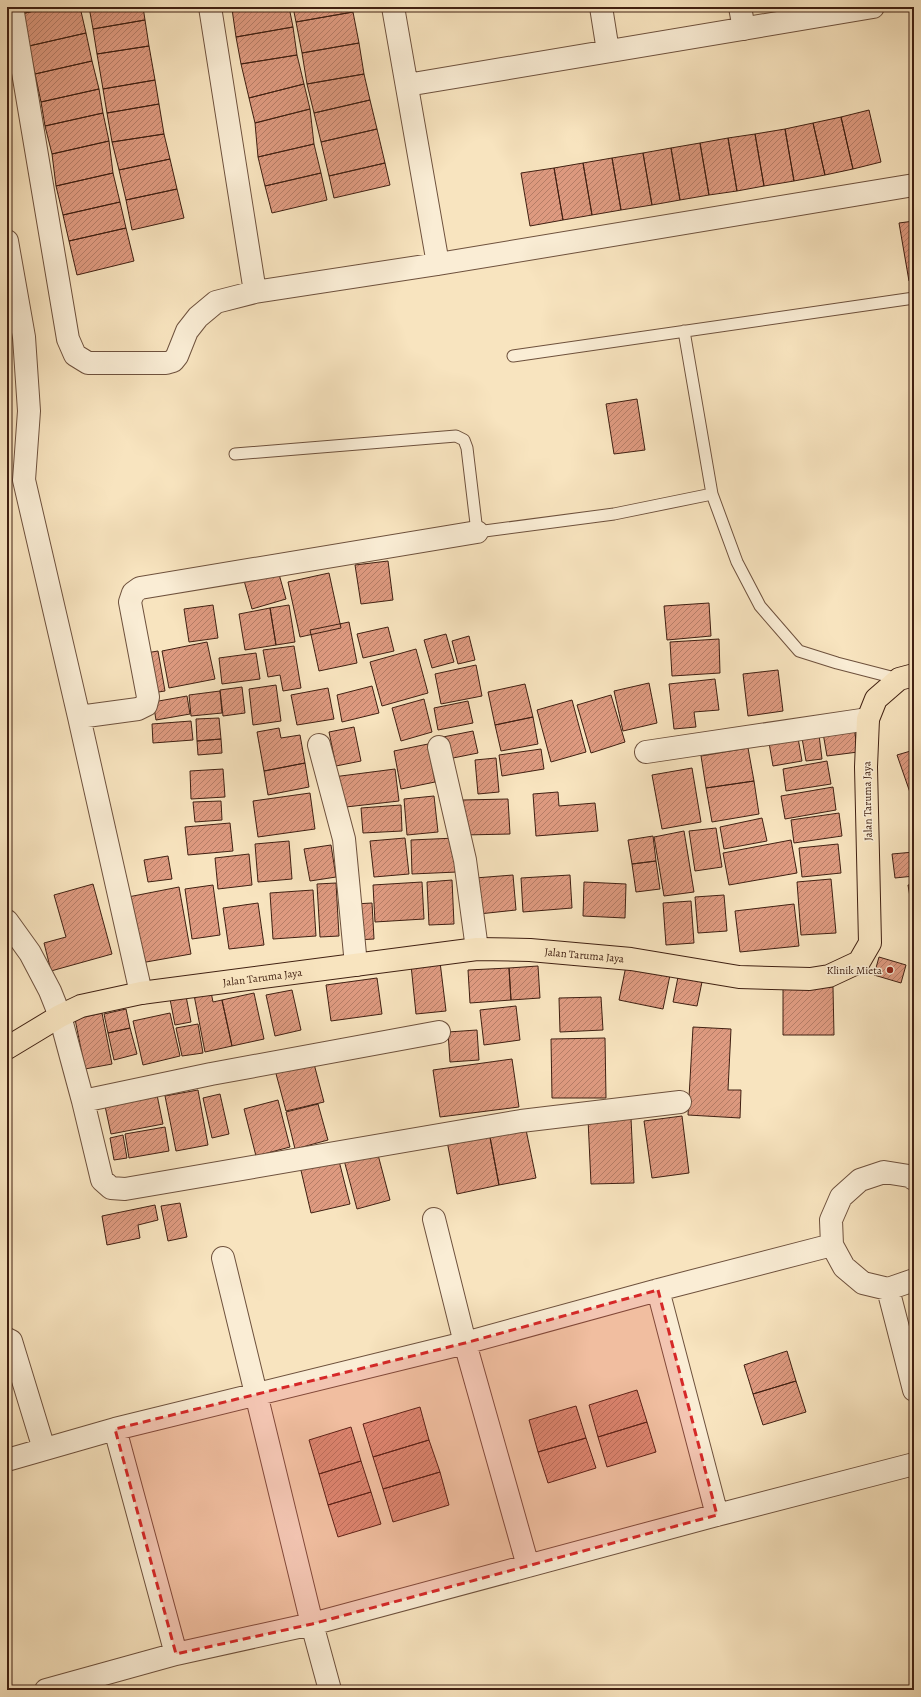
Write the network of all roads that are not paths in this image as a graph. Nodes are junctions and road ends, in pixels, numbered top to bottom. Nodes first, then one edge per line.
1 (12, 7) edge
2 (210, 7) edge
3 (393, 7) edge
4 (601, 7) edge
5 (740, 7) edge
6 (873, 7) edge
7 (744, 29) junction
8 (608, 51) junction
9 (407, 85) junction
10 (914, 185) edge
11 (7, 241) edge
12 (438, 264) junction
13 (255, 292) junction
14 (914, 298) edge
15 (684, 331) junction
16 (16, 338) edge
17 (513, 356) dead end
18 (236, 454) dead end
19 (15, 481) edge
20 (712, 494) junction
21 (477, 532) junction
22 (907, 677) edge
23 (79, 717) junction
24 (868, 719) junction
25 (319, 745) dead end
26 (439, 748) dead end
27 (646, 752) dead end
28 (7, 921) edge
29 (477, 949) junction
30 (356, 965) junction
31 (141, 993) junction
32 (60, 1016) junction
33 (439, 1032) dead end
34 (7, 1048) edge
35 (83, 1101) junction
36 (680, 1102) dead end
37 (914, 1179) edge
38 (434, 1219) dead end
39 (832, 1245) junction
40 (222, 1258) dead end
41 (914, 1280) edge
42 (888, 1289) junction
43 (658, 1290) junction
44 (7, 1339) edge
45 (465, 1343) junction
46 (914, 1390) edge
47 (257, 1395) junction
48 (115, 1429) junction
49 (44, 1449) junction
50 (7, 1460) edge
51 (914, 1464) edge
52 (717, 1515) junction
53 (528, 1566) junction
54 (312, 1624) junction
55 (176, 1654) junction
56 (46, 1690) edge
57 (330, 1690) edge

1 - 13 street
2 - 13 street
3 - 9 street
4 - 8 street
5 - 7 street
6 - 7 street
7 - 8 street
8 - 9 street
9 - 12 street
10 - 12 street
11 - 16 street
12 - 13 street
14 - 15 lane
15 - 17 lane
15 - 20 lane
16 - 19 street
18 - 21 lane
19 - 23 street
20 - 21 lane
20 - 22 lane
21 - 23 street
22 - 24 main road, Jalan Taruma Jaya
23 - 31 street
24 - 27 street
24 - 29 main road, Jalan Taruma Jaya
25 - 30 street
26 - 29 street
28 - 32 street
29 - 30 main road, Jalan Taruma Jaya
30 - 31 main road, Jalan Taruma Jaya
31 - 32 main road, Jalan Taruma Jaya
32 - 34 main road, Jalan Taruma Jaya
32 - 35 street
33 - 35 street
35 - 36 street
37 - 39 street
38 - 45 street
39 - 42 street
39 - 43 street
40 - 47 street
41 - 42 street
42 - 46 street
43 - 45 street
43 - 52 street
44 - 49 street
45 - 47 street
45 - 53 street
47 - 48 street
47 - 54 street
48 - 49 street
48 - 55 street
49 - 50 street
51 - 52 street
52 - 53 street
53 - 54 street
54 - 55 street
54 - 57 street
55 - 56 street

